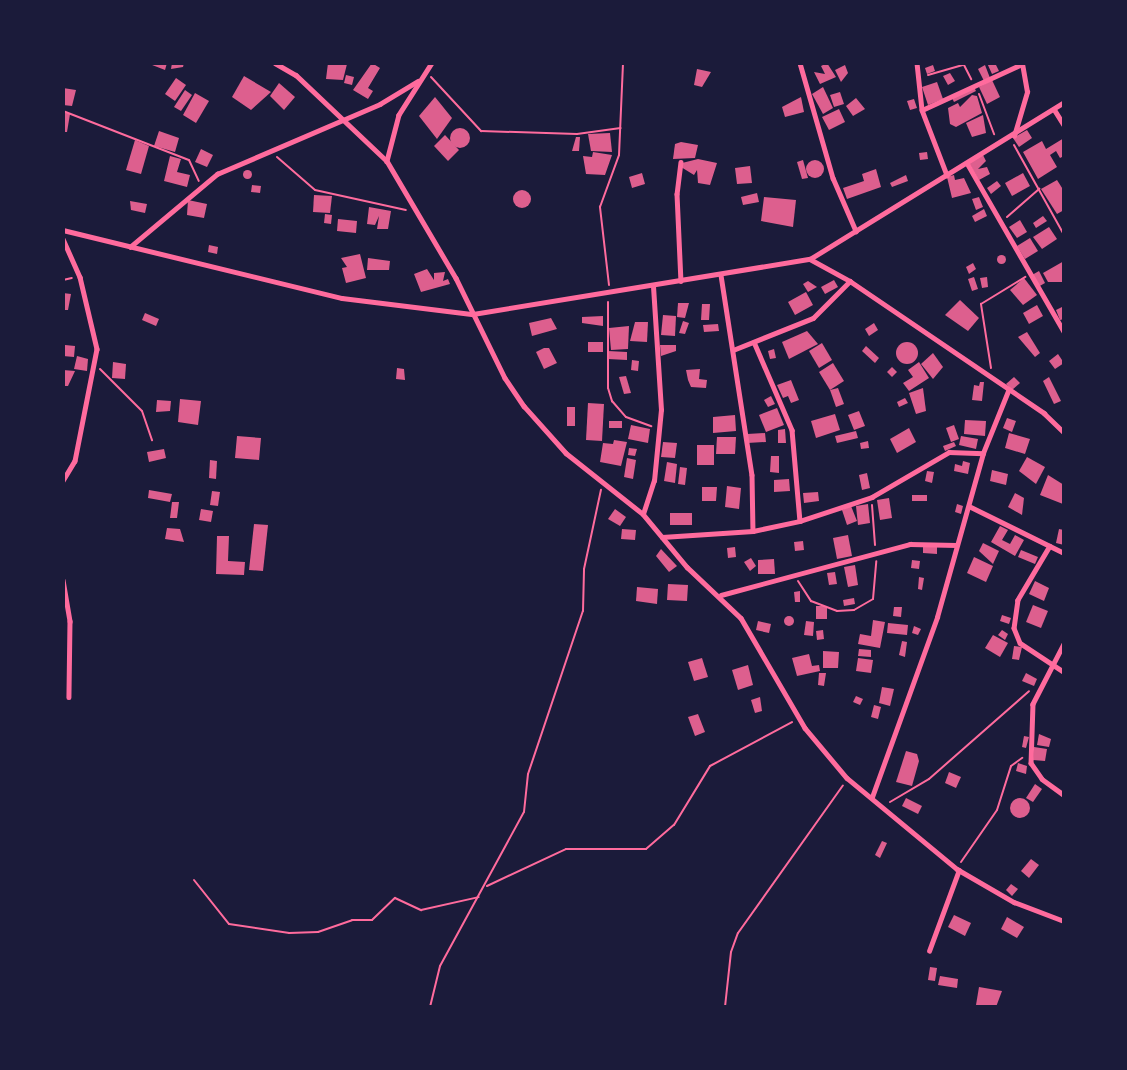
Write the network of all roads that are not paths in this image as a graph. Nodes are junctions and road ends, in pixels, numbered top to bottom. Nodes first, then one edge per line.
1 (275, 63) edge
2 (432, 63) edge
3 (800, 63) edge
4 (917, 63) edge
5 (1022, 64) edge
6 (419, 81) junction
7 (1064, 102) edge
8 (1054, 109) junction
9 (922, 110) junction
10 (343, 117) junction
11 (1064, 125) edge
12 (1012, 136) junction
13 (387, 161) junction
14 (681, 162) dead end
15 (967, 163) junction
16 (947, 175) junction
17 (63, 230) edge
18 (856, 231) junction
19 (63, 239) edge
20 (130, 247) junction
21 (810, 259) junction
22 (721, 275) junction
23 (681, 281) junction
24 (850, 281) junction
25 (653, 286) junction
26 (473, 314) junction
27 (1064, 332) edge
28 (754, 342) junction
29 (733, 350) junction
30 (1008, 391) junction
31 (1064, 432) edge
32 (983, 453) junction
33 (63, 481) edge
34 (971, 507) junction
35 (643, 514) junction
36 (800, 521) junction
37 (753, 531) junction
38 (661, 537) junction
39 (956, 545) junction
40 (1050, 547) junction
41 (1064, 553) edge
42 (63, 580) edge
43 (721, 595) junction
44 (1064, 644) edge
45 (1054, 666) junction
46 (1064, 672) edge
47 (69, 697) dead end
48 (1064, 795) edge
49 (872, 797) junction
50 (958, 869) junction
51 (1064, 921) edge
52 (929, 951) dead end

1 - 10 street
2 - 6 street
3 - 18 street
4 - 9 street
5 - 9 street
5 - 12 street
6 - 10 street
6 - 13 street
7 - 8 street
8 - 11 street
8 - 12 street
9 - 16 street
10 - 13 street
10 - 20 street
12 - 15 street
13 - 26 street
14 - 23 street
15 - 16 street
15 - 27 street
16 - 18 street
17 - 20 street
18 - 21 street
19 - 33 street
20 - 26 street
21 - 22 street
21 - 24 street
22 - 23 street
22 - 29 street
23 - 25 street
24 - 28 street
24 - 30 street
25 - 26 street
25 - 35 street
26 - 35 street
28 - 29 street
28 - 36 street
29 - 37 street
30 - 31 street
30 - 32 street
32 - 34 street
32 - 36 street
34 - 39 street
34 - 40 street
35 - 38 street
36 - 37 street
37 - 38 street
38 - 43 street
39 - 43 street
39 - 49 street
40 - 41 street
40 - 45 street
42 - 47 street
43 - 49 street
44 - 45 street
45 - 46 street
45 - 48 street
49 - 50 street
50 - 51 street
50 - 52 street

